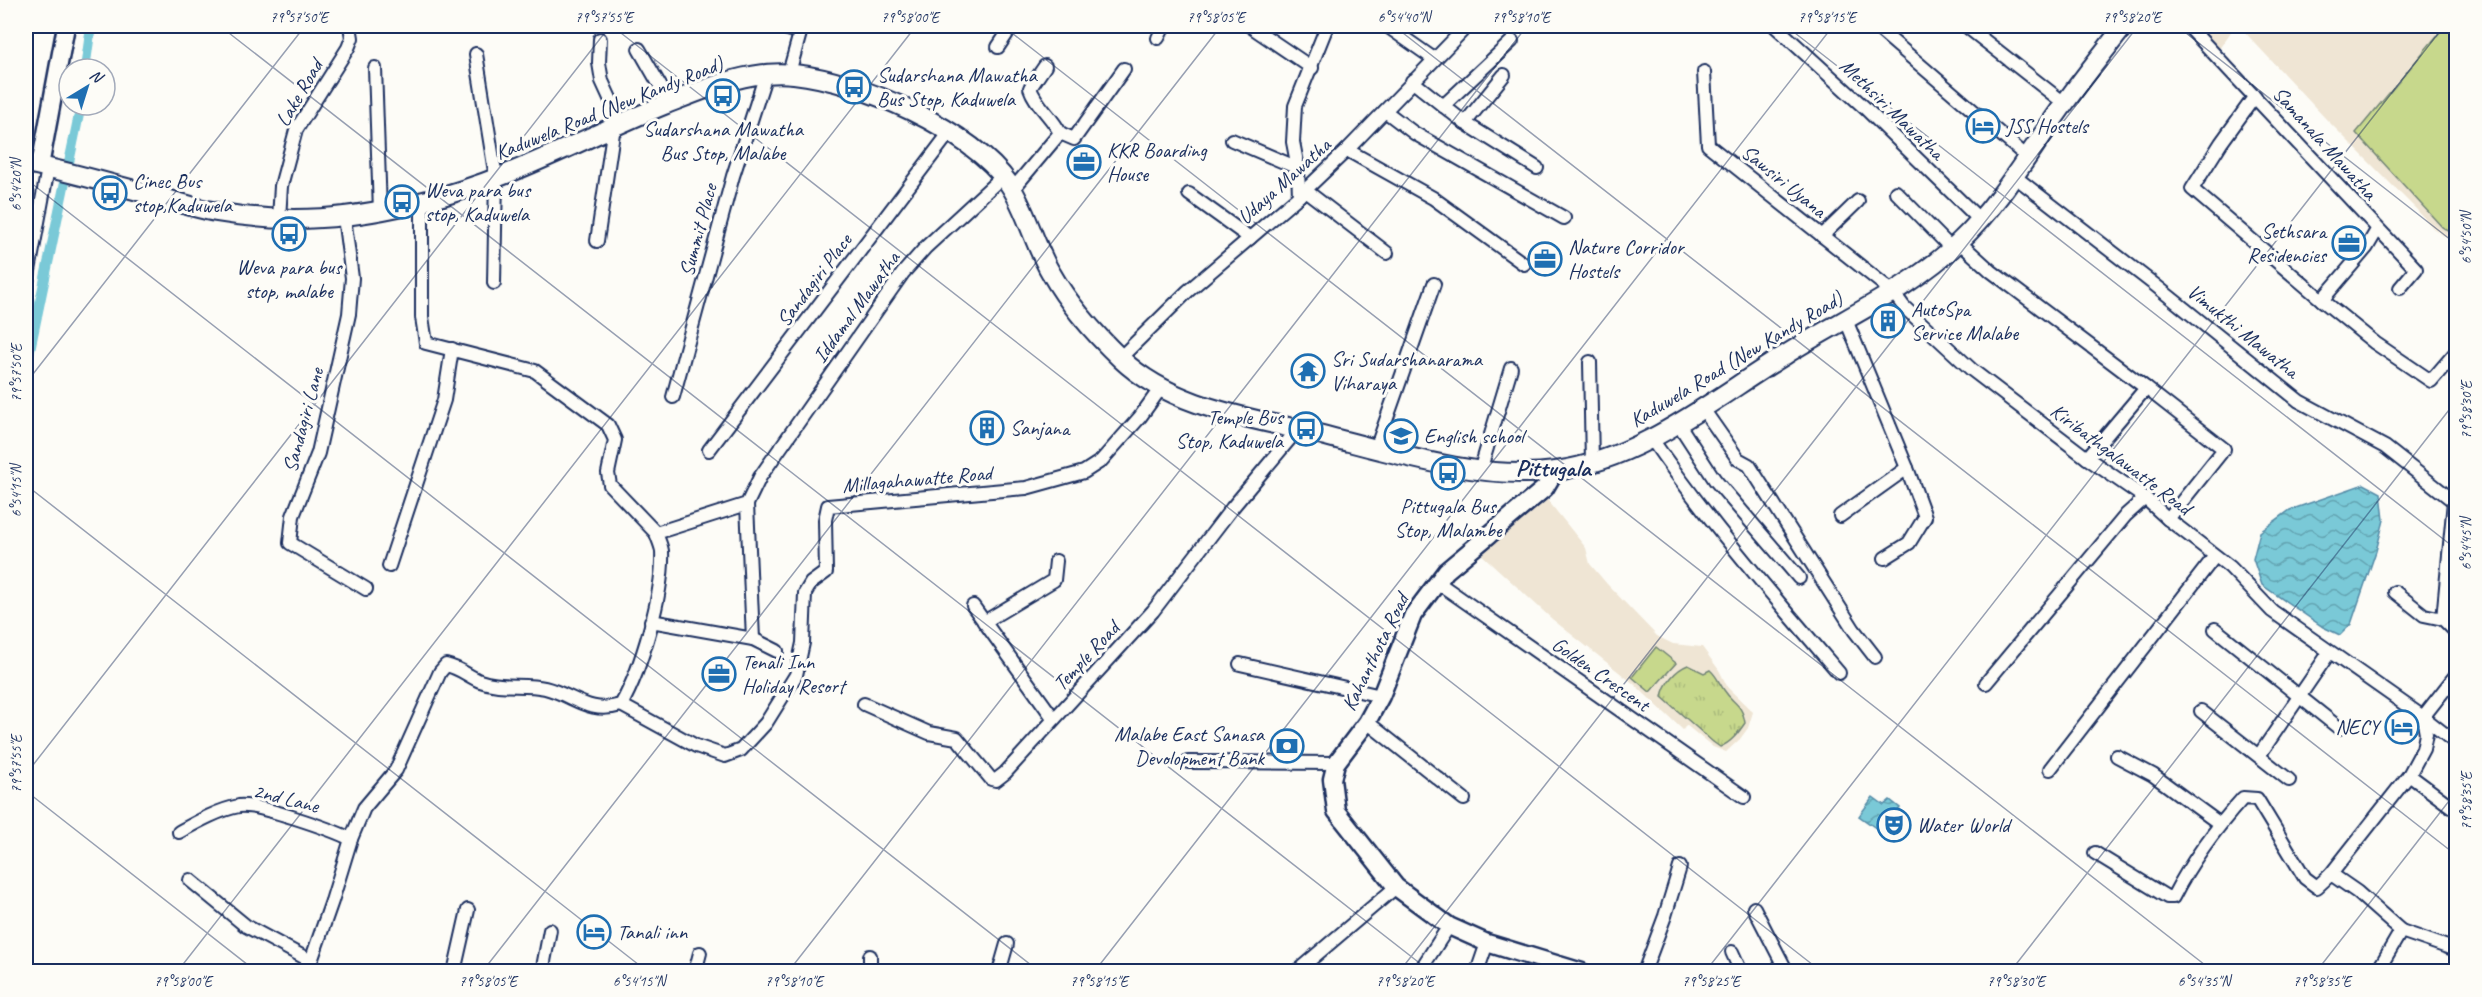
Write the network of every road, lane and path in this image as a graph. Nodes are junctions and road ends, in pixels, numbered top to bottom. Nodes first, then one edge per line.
1 (66, 26) edge
2 (350, 26) edge
3 (778, 26) edge
4 (1012, 26) edge
5 (1164, 26) edge
6 (1250, 26) edge
7 (1327, 26) edge
8 (1387, 26) edge
9 (1467, 26) edge
10 (1775, 26) edge
11 (1875, 26) edge
12 (1966, 26) edge
13 (2124, 26) edge
14 (2188, 26) edge
15 (801, 29) edge
16 (1158, 38) dead end
17 (600, 39) dead end
18 (1512, 41) dead end
19 (998, 47) dead end
20 (639, 50) dead end
21 (476, 54) dead end
22 (1434, 59) junction
23 (1045, 66) dead end
24 (375, 68) dead end
25 (1312, 68) junction
26 (1124, 69) dead end
27 (1704, 72) dead end
28 (789, 73) junction
29 (766, 74) junction
30 (1504, 75) dead end
31 (1412, 81) junction
32 (2255, 96) junction
33 (670, 103) junction
34 (2064, 103) junction
35 (1443, 106) junction
36 (1385, 111) junction
37 (1465, 123) junction
38 (614, 126) junction
39 (950, 132) junction
40 (1060, 133) junction
41 (1232, 140) dead end
42 (1347, 150) junction
43 (2027, 158) junction
44 (42, 166) edge
45 (1298, 168) junction
46 (1537, 168) dead end
47 (2014, 176) junction
48 (496, 178) junction
49 (1008, 183) junction
50 (1896, 192) dead end
51 (1302, 193) junction
52 (1189, 194) dead end
53 (1858, 201) dead end
54 (422, 202) junction
55 (380, 211) junction
56 (344, 217) junction
57 (1564, 218) dead end
58 (279, 219) junction
59 (1980, 220) junction
60 (2377, 230) junction
61 (1822, 236) junction
62 (1250, 238) junction
63 (597, 241) dead end
64 (1955, 246) junction
65 (1387, 253) dead end
66 (1524, 264) dead end
67 (494, 283) dead end
68 (1434, 284) dead end
69 (26, 287) edge
70 (2400, 288) dead end
71 (1893, 292) junction
72 (2322, 300) junction
73 (1846, 320) junction
74 (452, 349) junction
75 (2457, 352) edge
76 (1120, 358) junction
77 (1590, 362) dead end
78 (1511, 368) dead end
79 (2145, 388) junction
80 (1160, 389) junction
81 (673, 397) dead end
82 (1703, 409) junction
83 (1678, 423) junction
84 (1298, 429) junction
85 (1651, 438) junction
86 (1376, 449) junction
87 (709, 450) dead end
88 (2087, 458) junction
89 (1592, 463) junction
90 (1907, 468) junction
91 (1480, 471) junction
92 (1555, 471) junction
93 (2145, 498) junction
94 (2455, 502) edge
95 (747, 504) junction
96 (1840, 516) dead end
97 (2168, 519) junction
98 (656, 533) junction
99 (2215, 556) junction
100 (1885, 558) dead end
101 (1056, 561) dead end
102 (389, 566) dead end
103 (1799, 578) dead end
104 (1437, 582) junction
105 (366, 590) dead end
106 (2395, 592) dead end
107 (973, 606) dead end
108 (2443, 620) junction
109 (651, 621) junction
110 (984, 622) junction
111 (2215, 629) dead end
112 (2457, 632) edge
113 (753, 639) junction
114 (777, 651) dead end
115 (2329, 653) junction
116 (1875, 657) dead end
117 (1240, 664) dead end
118 (1839, 673) dead end
119 (2457, 675) edge
120 (1986, 683) dead end
121 (1381, 696) junction
122 (2299, 698) junction
123 (864, 704) dead end
124 (621, 705) junction
125 (2201, 711) dead end
126 (2423, 717) junction
127 (1054, 719) junction
128 (1367, 722) junction
129 (2339, 728) dead end
130 (2457, 743) edge
131 (2260, 754) junction
132 (2117, 756) dead end
133 (1188, 762) dead end
134 (1336, 764) junction
135 (2050, 769) dead end
136 (2409, 775) junction
137 (2289, 780) dead end
138 (1744, 797) dead end
139 (1464, 799) dead end
140 (2457, 810) edge
141 (2220, 824) junction
142 (179, 832) dead end
143 (351, 839) junction
144 (2095, 853) dead end
145 (1680, 867) dead end
146 (2331, 874) junction
147 (190, 880) dead end
148 (1396, 887) junction
149 (1754, 908) dead end
150 (468, 910) dead end
151 (1449, 926) junction
152 (550, 930) dead end
153 (2401, 930) junction
154 (1486, 943) junction
155 (1007, 944) dead end
156 (2457, 950) edge
157 (1732, 952) dead end
158 (700, 953) dead end
159 (870, 956) dead end
160 (308, 966) edge
161 (454, 972) edge
162 (542, 972) edge
163 (695, 972) edge
164 (870, 972) edge
165 (999, 972) edge
166 (1296, 972) edge
167 (1419, 972) edge
168 (1477, 972) edge
169 (1582, 972) edge
170 (1644, 972) edge
171 (1741, 972) edge
172 (1787, 972) edge
173 (2378, 972) edge

1 - 44 main road
2 - 58 street, Lake Road
3 - 15 street
4 - 19 street
5 - 16 street
6 - 25 street
7 - 25 street
8 - 22 street
9 - 22 street, Udaya Mawatha
10 - 59 street, Methsiri Mawatha
11 - 43 street
12 - 34 street
13 - 34 main road, Kaduwela Road (New Kandy Road)
14 - 32 street, Samanala Mawatha
15 - 28 street
17 - 38 street
18 - 35 street
20 - 33 street
21 - 48 street
22 - 31 street, Udaya Mawatha
23 - 40 street
24 - 55 street
25 - 45 street
26 - 40 street
27 - 61 street, Sawsiri Uyana
28 - 29 main road, Kaduwela Road (New Kandy Road)
28 - 39 main road, Kaduwela Road (New Kandy Road)
29 - 33 main road, Kaduwela Road (New Kandy Road)
29 - 81 street, Summit Place
30 - 37 street
31 - 35 street
31 - 36 street, Udaya Mawatha
32 - 60 street, Samanala Mawatha
32 - 72 street
33 - 38 main road, Kaduwela Road (New Kandy Road)
34 - 43 main road, Kaduwela Road (New Kandy Road)
35 - 37 street
36 - 42 street, Udaya Mawatha
36 - 57 street
37 - 46 street
38 - 48 main road, Kaduwela Road (New Kandy Road)
38 - 63 street
39 - 49 main road, Kaduwela Road (New Kandy Road)
39 - 87 street, Sandagiri Place
40 - 49 street, Iddamal Mawatha
41 - 45 street
42 - 51 street, Udaya Mawatha
42 - 66 street
43 - 47 main road, Kaduwela Road (New Kandy Road)
44 - 58 main road, Kaduwela Road (New Kandy Road)
44 - 69 street
45 - 51 street
47 - 59 main road, Kaduwela Road (New Kandy Road)
47 - 94 street, Vimukthi Mawatha
48 - 54 main road, Kaduwela Road (New Kandy Road)
48 - 67 street
49 - 76 main road, Kaduwela Road (New Kandy Road)
49 - 95 street, Iddamal Mawatha
50 - 64 street
51 - 62 street, Udaya Mawatha
51 - 65 street
52 - 62 street
53 - 61 street
54 - 55 main road, Kaduwela Road (New Kandy Road)
54 - 74 street
55 - 56 main road, Kaduwela Road (New Kandy Road)
56 - 58 main road, Kaduwela Road (New Kandy Road)
56 - 105 street, Sandagiri Lane
59 - 64 main road, Kaduwela Road (New Kandy Road)
60 - 70 street, Samanala Mawatha
60 - 72 street
61 - 71 street, Sawsiri Uyana
62 - 76 street, Udaya Mawatha
64 - 71 main road, Kaduwela Road (New Kandy Road)
64 - 79 street
68 - 86 street
71 - 73 main road, Kaduwela Road (New Kandy Road)
71 - 88 street, Kiribathgalawatte Road
72 - 75 street
73 - 82 main road, Kaduwela Road (New Kandy Road)
73 - 90 street
74 - 98 street
74 - 102 street
76 - 80 main road, Kaduwela Road (New Kandy Road)
77 - 89 street
78 - 91 street
79 - 88 street
79 - 97 street
80 - 84 main road, Kaduwela Road (New Kandy Road)
80 - 124 street, Millagahawatte Road
82 - 83 main road, Kaduwela Road (New Kandy Road)
82 - 116 street
83 - 85 main road, Kaduwela Road (New Kandy Road)
83 - 103 street
84 - 86 main road, Kaduwela Road (New Kandy Road)
84 - 127 street, Temple Road
85 - 89 main road, Kaduwela Road (New Kandy Road)
85 - 118 street
86 - 91 main road, Kaduwela Road (New Kandy Road)
88 - 93 street, Kiribathgalawatte Road
89 - 92 main road, Kaduwela Road (New Kandy Road)
90 - 96 street
90 - 100 street
91 - 92 main road, Kaduwela Road (New Kandy Road)
92 - 104 main road, Kahanthota Road
93 - 97 street, Kiribathgalawatte Road
93 - 120 street
94 - 108 street
95 - 98 street
95 - 113 street
97 - 99 street, Kiribathgalawatte Road
98 - 109 street
99 - 115 street, Kiribathgalawatte Road
99 - 135 street
101 - 110 street
104 - 121 main road, Kahanthota Road
104 - 138 street, Golden Crescent
106 - 108 street
107 - 110 street
108 - 112 street
109 - 113 street
109 - 124 street
110 - 127 street
111 - 122 street
113 - 114 street
115 - 122 street
115 - 126 street, Kiribathgalawatte Road
117 - 121 street
119 - 126 street
121 - 128 main road, Kahanthota Road
122 - 129 street
122 - 131 street
123 - 127 street, Temple Road
124 - 143 street
125 - 131 street
126 - 130 street, Kiribathgalawatte Road
126 - 136 street
128 - 134 main road, Kahanthota Road
128 - 139 street
131 - 137 street
132 - 141 street
133 - 134 street
134 - 148 main road
136 - 140 street
136 - 146 street
141 - 144 street
141 - 146 street
142 - 143 street, 2nd Lane
143 - 160 street
145 - 170 street
146 - 153 street
147 - 160 street
148 - 151 main road
148 - 166 street
149 - 172 street
150 - 161 street
151 - 154 main road
151 - 167 street
152 - 162 street
153 - 156 street
153 - 173 street
154 - 168 street
154 - 169 main road
155 - 165 street
157 - 171 street
158 - 163 street
159 - 164 street

